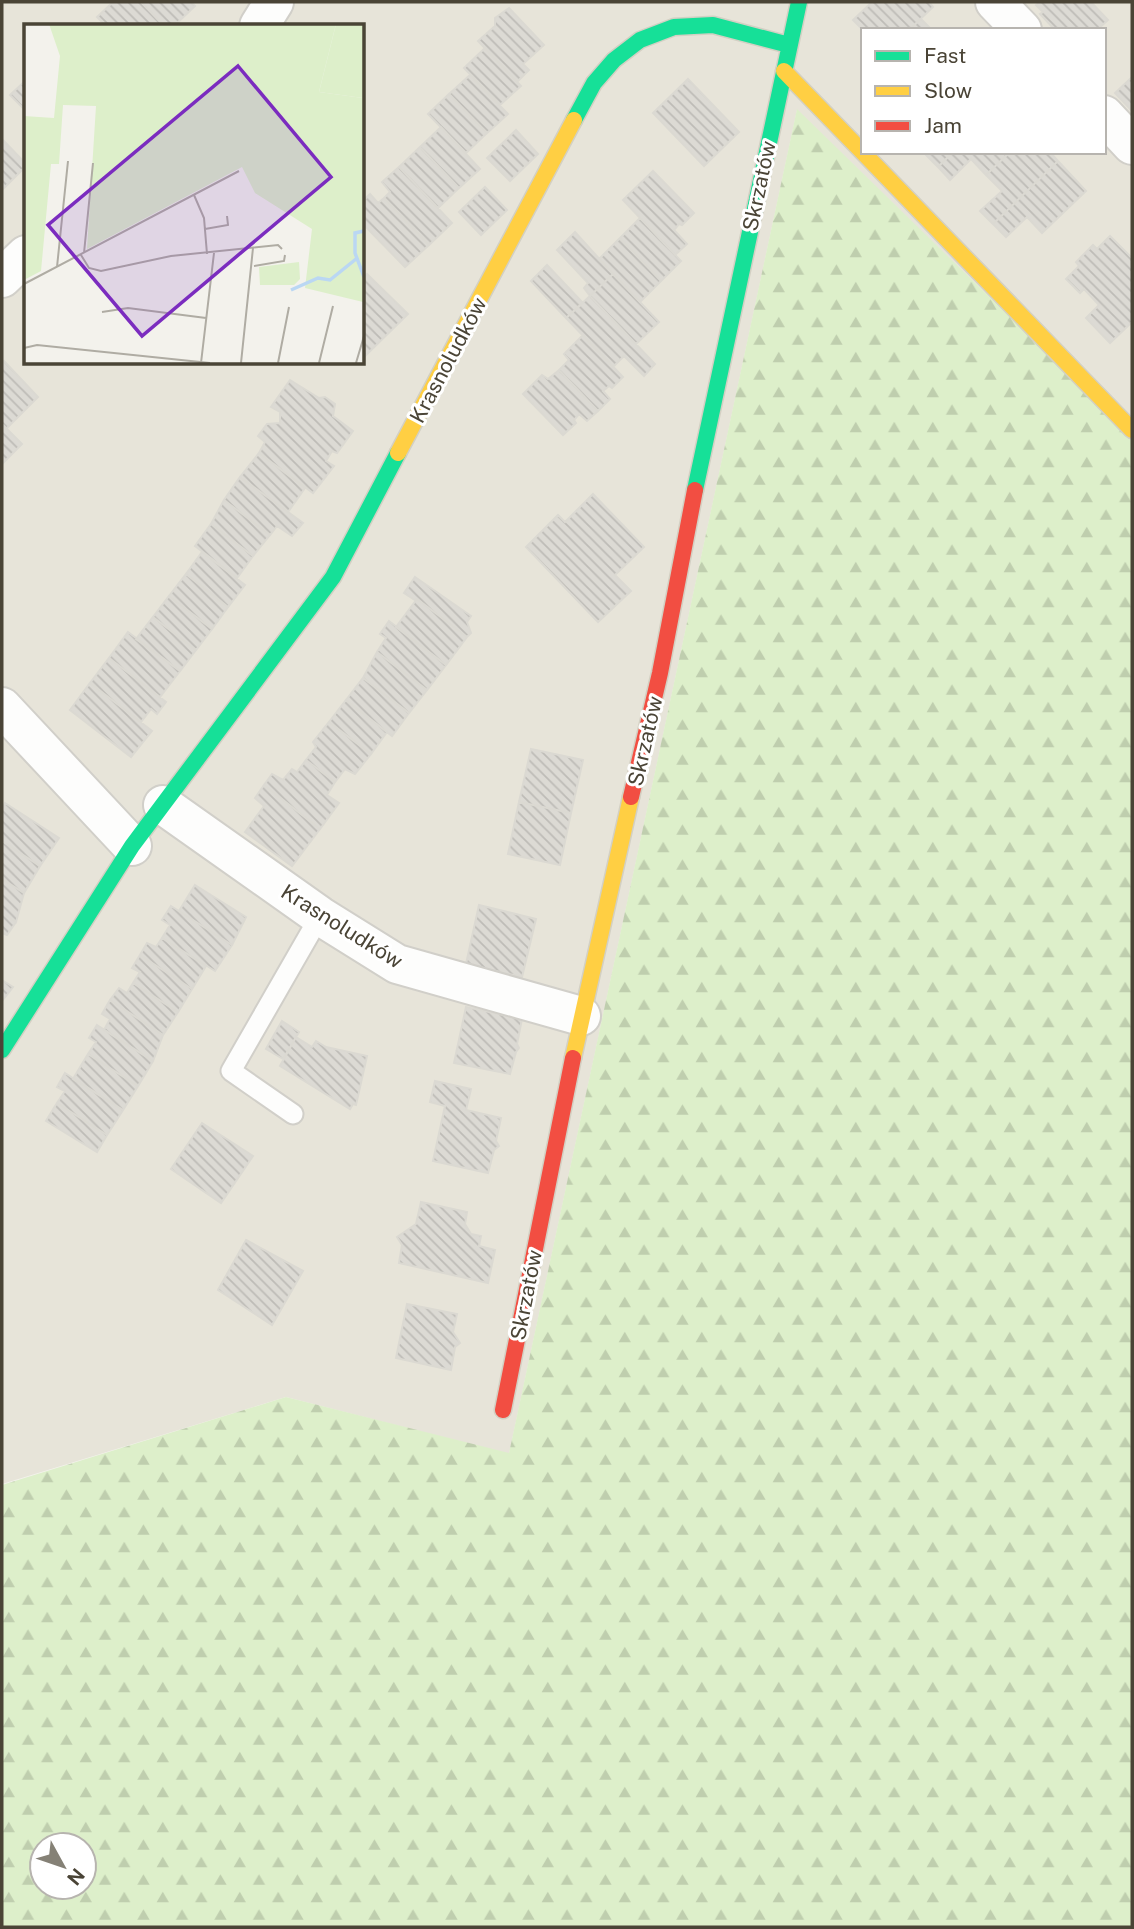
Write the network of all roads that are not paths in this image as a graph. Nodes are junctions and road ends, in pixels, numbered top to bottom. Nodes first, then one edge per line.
1 (274, 2) edge
2 (799, 2) edge
3 (995, 2) edge
4 (260, 24) edge
5 (1020, 28) edge
6 (789, 45) junction
7 (784, 71) junction
8 (1106, 118) edge
9 (1132, 145) edge
10 (861, 150) edge
11 (864, 154) edge
12 (24, 257) edge
13 (2, 278) edge
14 (1132, 430) edge
15 (2, 708) edge
16 (163, 805) junction
17 (132, 846) junction
18 (320, 916) junction
19 (582, 1016) junction
20 (2, 1050) edge
21 (293, 1114) dead end
22 (503, 1410) dead end

1 - 4 street
2 - 6 street, Skrzatów
3 - 5 street
6 - 7 street, Skrzatów
6 - 16 street, Krasnoludków
7 - 10 street
7 - 19 street, Skrzatów
8 - 9 street
11 - 14 street
12 - 13 street
15 - 17 street
16 - 17 street, Krasnoludków
16 - 18 street, Krasnoludków
17 - 20 street, Krasnoludków
18 - 19 street, Krasnoludków
18 - 21 lane
19 - 22 street, Skrzatów

